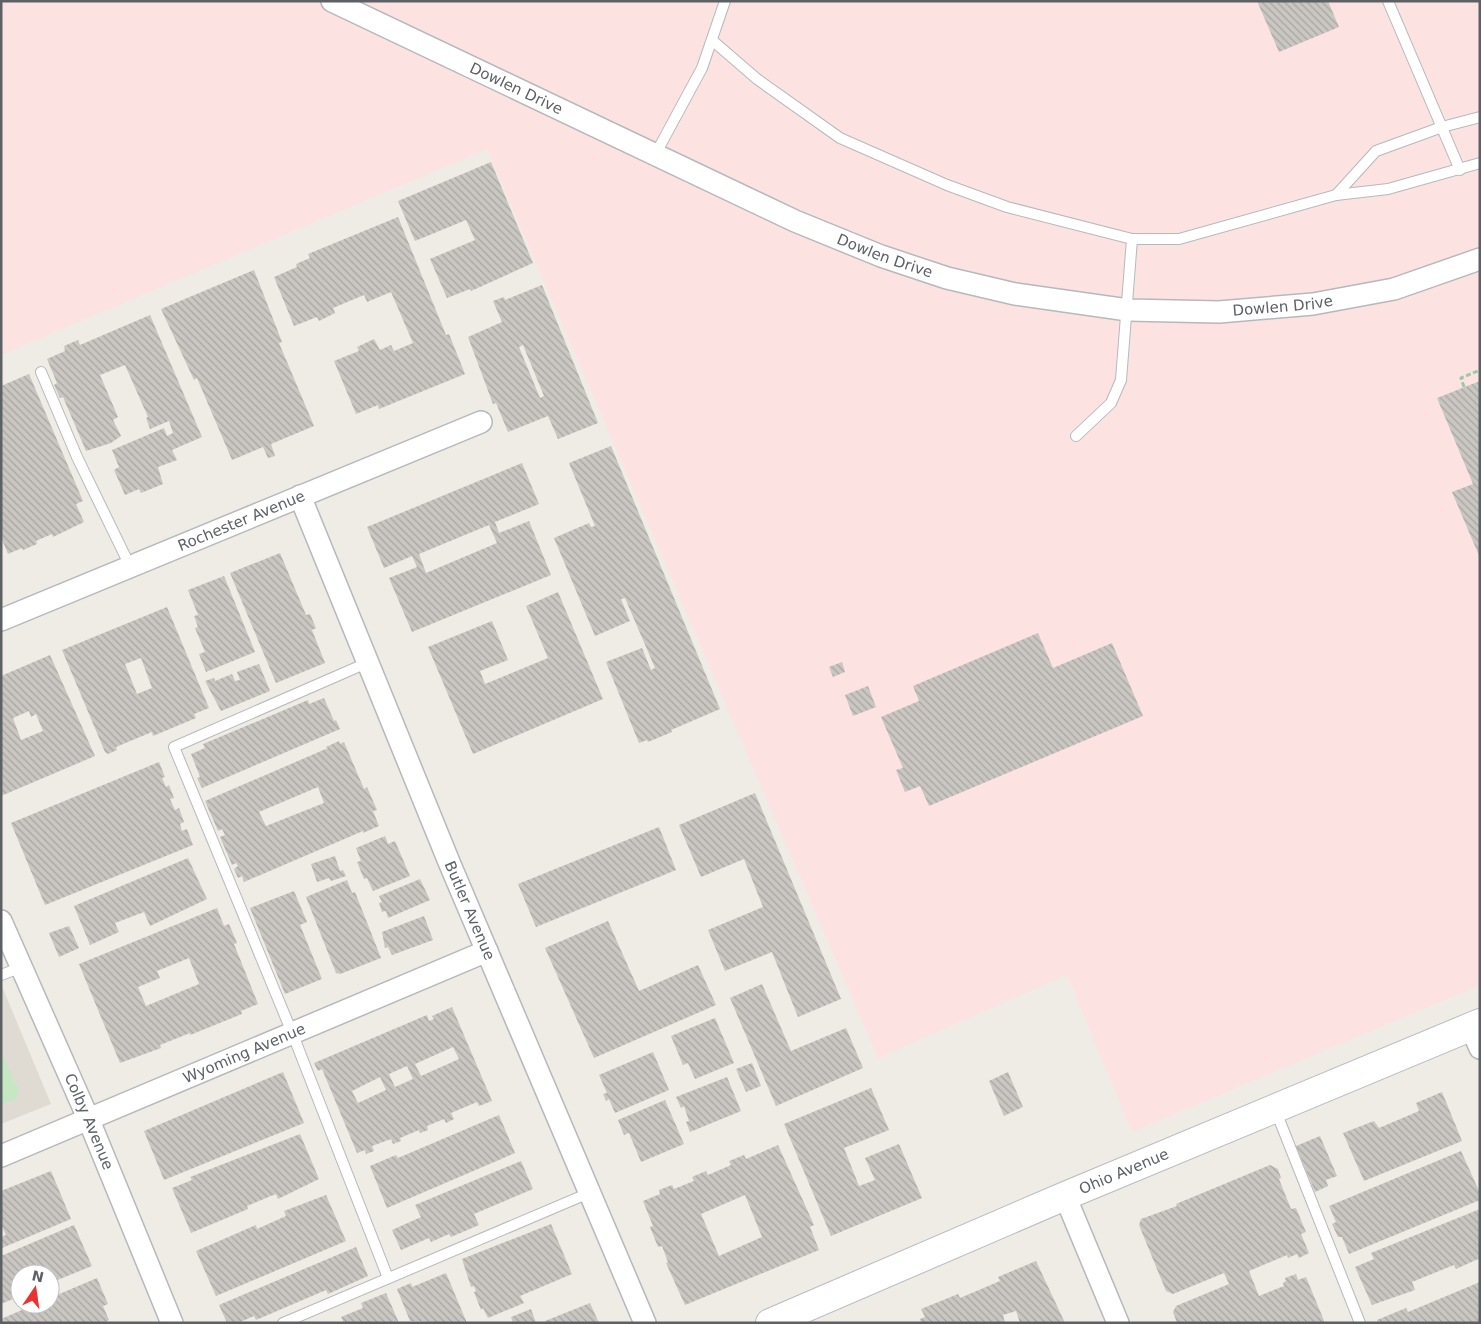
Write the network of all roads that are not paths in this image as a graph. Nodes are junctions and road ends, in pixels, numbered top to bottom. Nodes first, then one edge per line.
1 (332, 1) edge
2 (725, 1) edge
3 (1388, 1) edge
4 (713, 41) junction
5 (1480, 117) edge
6 (1442, 127) junction
7 (656, 155) junction
8 (1480, 163) edge
9 (1460, 170) junction
10 (1336, 196) junction
11 (1132, 239) junction
12 (1480, 259) edge
13 (1128, 310) junction
14 (41, 372) dead end
15 (481, 422) dead end
16 (1076, 436) dead end
17 (300, 496) junction
18 (130, 566) junction
19 (1, 620) edge
20 (369, 662) junction
21 (1, 921) edge
22 (487, 951) junction
23 (22, 967) junction
24 (1, 975) edge
25 (1477, 1033) edge
26 (293, 1035) junction
27 (1275, 1108) junction
28 (88, 1118) junction
29 (1, 1156) edge
30 (589, 1194) junction
31 (1065, 1196) junction
32 (388, 1278) junction
33 (172, 1323) edge
34 (283, 1323) edge
35 (645, 1323) edge
36 (770, 1323) edge
37 (1118, 1323) edge
38 (1360, 1323) edge

1 - 7 street, Dowlen Drive
2 - 4 lane
3 - 6 lane
4 - 7 lane
4 - 11 lane
5 - 6 lane
6 - 9 lane
6 - 10 lane
7 - 13 street, Dowlen Drive
8 - 9 lane
9 - 10 lane
10 - 11 lane
11 - 13 lane
12 - 13 street, Dowlen Drive
13 - 16 lane
14 - 18 lane
15 - 17 street, Rochester Avenue
17 - 18 street, Rochester Avenue
17 - 20 street, Butler Avenue
18 - 19 street, Rochester Avenue
20 - 22 street, Butler Avenue
20 - 26 lane
21 - 23 street, Colby Avenue
22 - 26 street, Wyoming Avenue
22 - 30 street, Butler Avenue
23 - 24 lane
23 - 28 street, Colby Avenue
25 - 27 street, Ohio Avenue
26 - 28 street, Wyoming Avenue
26 - 32 lane
27 - 31 street, Ohio Avenue
27 - 38 lane
28 - 29 street, Wyoming Avenue
28 - 33 street, Colby Avenue
30 - 32 lane
30 - 35 street, Butler Avenue
31 - 36 street, Ohio Avenue
31 - 37 street
32 - 34 lane

